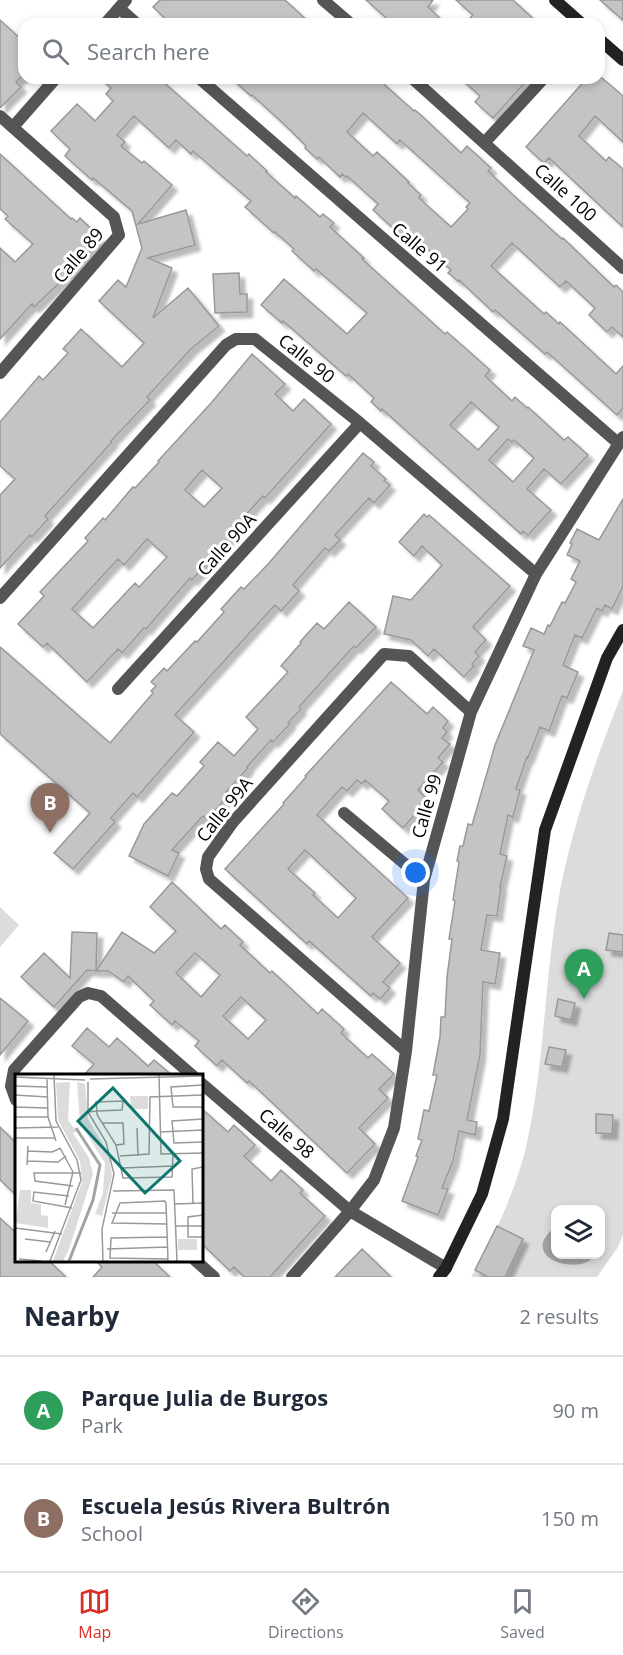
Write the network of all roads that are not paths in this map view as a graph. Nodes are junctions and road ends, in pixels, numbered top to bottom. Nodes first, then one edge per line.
1 (323, 0) edge
2 (555, 0) edge
3 (122, 4) edge
4 (110, 18) edge
5 (132, 18) edge
6 (344, 18) edge
7 (575, 18) edge
8 (605, 44) edge
9 (623, 60) edge
10 (51, 84) edge
11 (206, 84) edge
12 (419, 84) edge
13 (538, 84) edge
14 (0, 116) edge
15 (13, 127) junction
16 (485, 142) junction
17 (623, 268) edge
18 (0, 373) edge
19 (360, 423) junction
20 (620, 440) edge
21 (536, 574) junction
22 (0, 598) edge
23 (623, 630) edge
24 (118, 689) dead end
25 (471, 712) junction
26 (344, 813) dead end
27 (424, 880) junction
28 (406, 1051) junction
29 (191, 1074) edge
30 (202, 1084) edge
31 (15, 1097) edge
32 (350, 1211) junction
33 (197, 1262) edge
34 (442, 1273) edge
35 (214, 1277) edge
36 (292, 1277) edge

1 - 6 street
2 - 7 street
3 - 4 street
3 - 5 street
8 - 9 street
10 - 15 street
11 - 20 street, Calle 91
12 - 16 street, Calle 100
13 - 16 street
14 - 15 street, Calle 89
15 - 18 street, Calle 89
16 - 17 street, Calle 100
19 - 21 street, Calle 90
19 - 22 street, Calle 90
19 - 24 street, Calle 90A
20 - 21 street, Calle 99
21 - 25 street, Calle 99
23 - 34 street
25 - 27 street, Calle 99
25 - 28 street, Calle 99A
26 - 27 street
27 - 28 street, Calle 99
28 - 32 street, Calle 99
29 - 31 street
30 - 32 street, Calle 98
32 - 34 street, Calle 98
32 - 36 street
33 - 35 street

